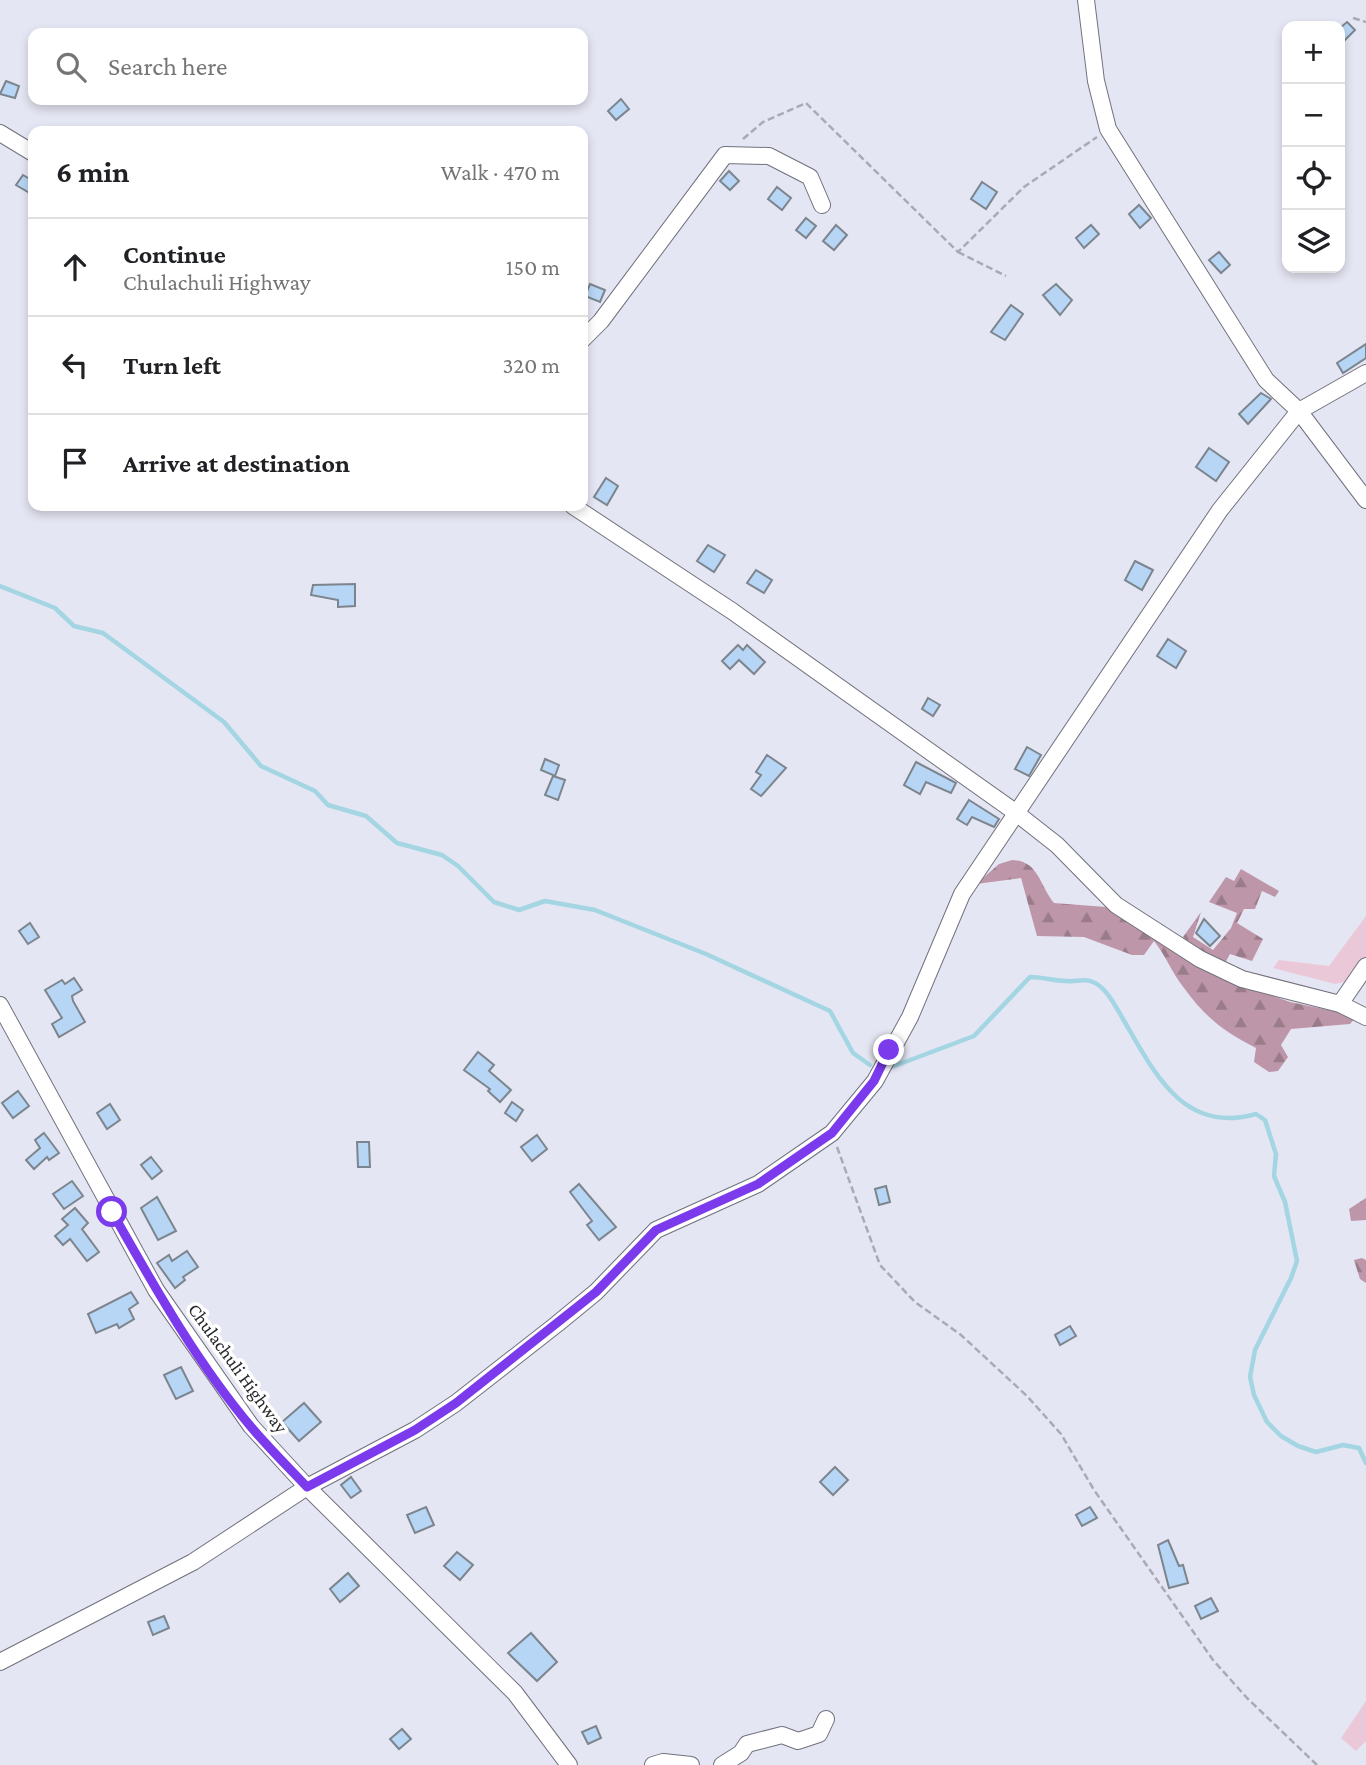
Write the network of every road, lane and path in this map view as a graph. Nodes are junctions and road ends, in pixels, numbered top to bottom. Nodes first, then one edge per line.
1 (1086, 0) edge
2 (1353, 18) dead end
3 (1366, 22) edge
4 (1108, 129) junction
5 (0, 133) edge
6 (28, 150) edge
7 (724, 155) junction
8 (822, 205) dead end
9 (958, 251) junction
10 (1006, 276) dead end
11 (588, 335) edge
12 (1366, 373) edge
13 (1299, 411) junction
14 (1366, 500) edge
15 (581, 511) edge
16 (1015, 812) junction
17 (1366, 966) edge
18 (1340, 1004) junction
19 (0, 1005) edge
20 (1366, 1017) edge
21 (832, 1133) junction
22 (307, 1487) junction
23 (0, 1662) edge
24 (826, 1719) dead end
25 (569, 1765) edge
26 (653, 1765) edge
27 (691, 1765) edge
28 (722, 1765) edge
29 (1317, 1765) edge

1 - 4 street
2 - 3 path
4 - 9 path
4 - 13 street
5 - 6 street
7 - 8 street
7 - 9 path
7 - 11 street
9 - 10 path
12 - 13 street
13 - 14 street
13 - 16 street
15 - 16 street
16 - 18 street
16 - 21 street
17 - 18 street
18 - 20 street
19 - 22 street, Chulachuli Highway
21 - 22 street
21 - 29 path
22 - 23 street
22 - 25 street, Chulachuli Highway
24 - 28 street
26 - 27 street

